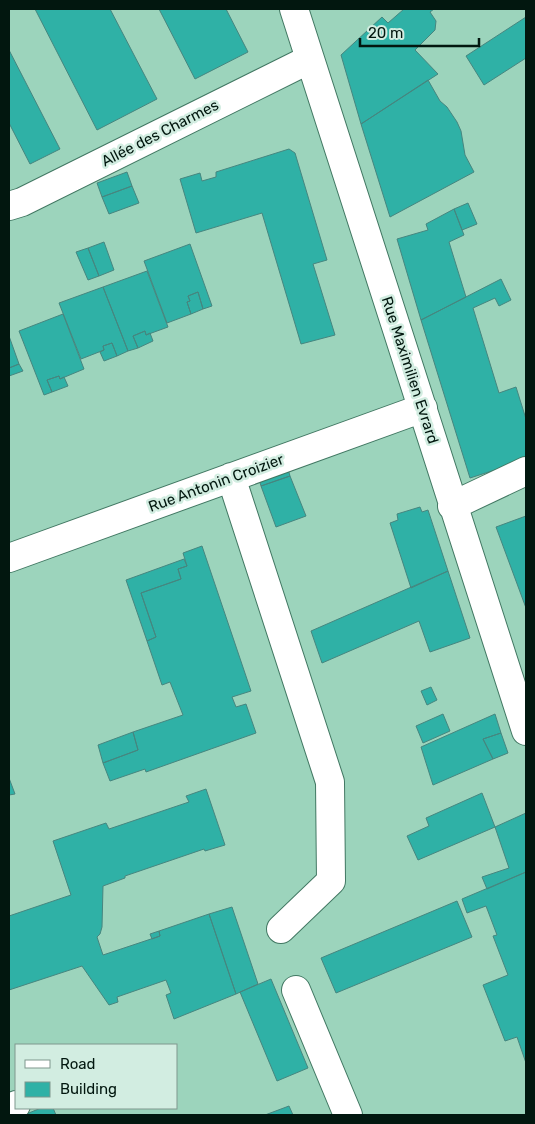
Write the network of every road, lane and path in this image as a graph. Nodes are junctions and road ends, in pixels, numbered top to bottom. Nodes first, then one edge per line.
1 (302, 13) edge
2 (310, 59) junction
3 (9, 206) edge
4 (423, 408) junction
5 (526, 471) edge
6 (231, 478) junction
7 (452, 506) junction
8 (9, 558) edge
9 (526, 731) edge
10 (281, 929) dead end
11 (296, 990) dead end
12 (348, 1115) edge

1 - 2 street, Rue Maximilien Evrard
2 - 3 street, Allée des Charmes
2 - 4 street, Rue Maximilien Evrard
4 - 6 street, Rue Antonin Croizier
4 - 7 street, Rue Maximilien Evrard
5 - 7 street
6 - 8 street, Rue Antonin Croizier
6 - 10 street
7 - 9 street, Rue Maximilien Evrard
11 - 12 street

